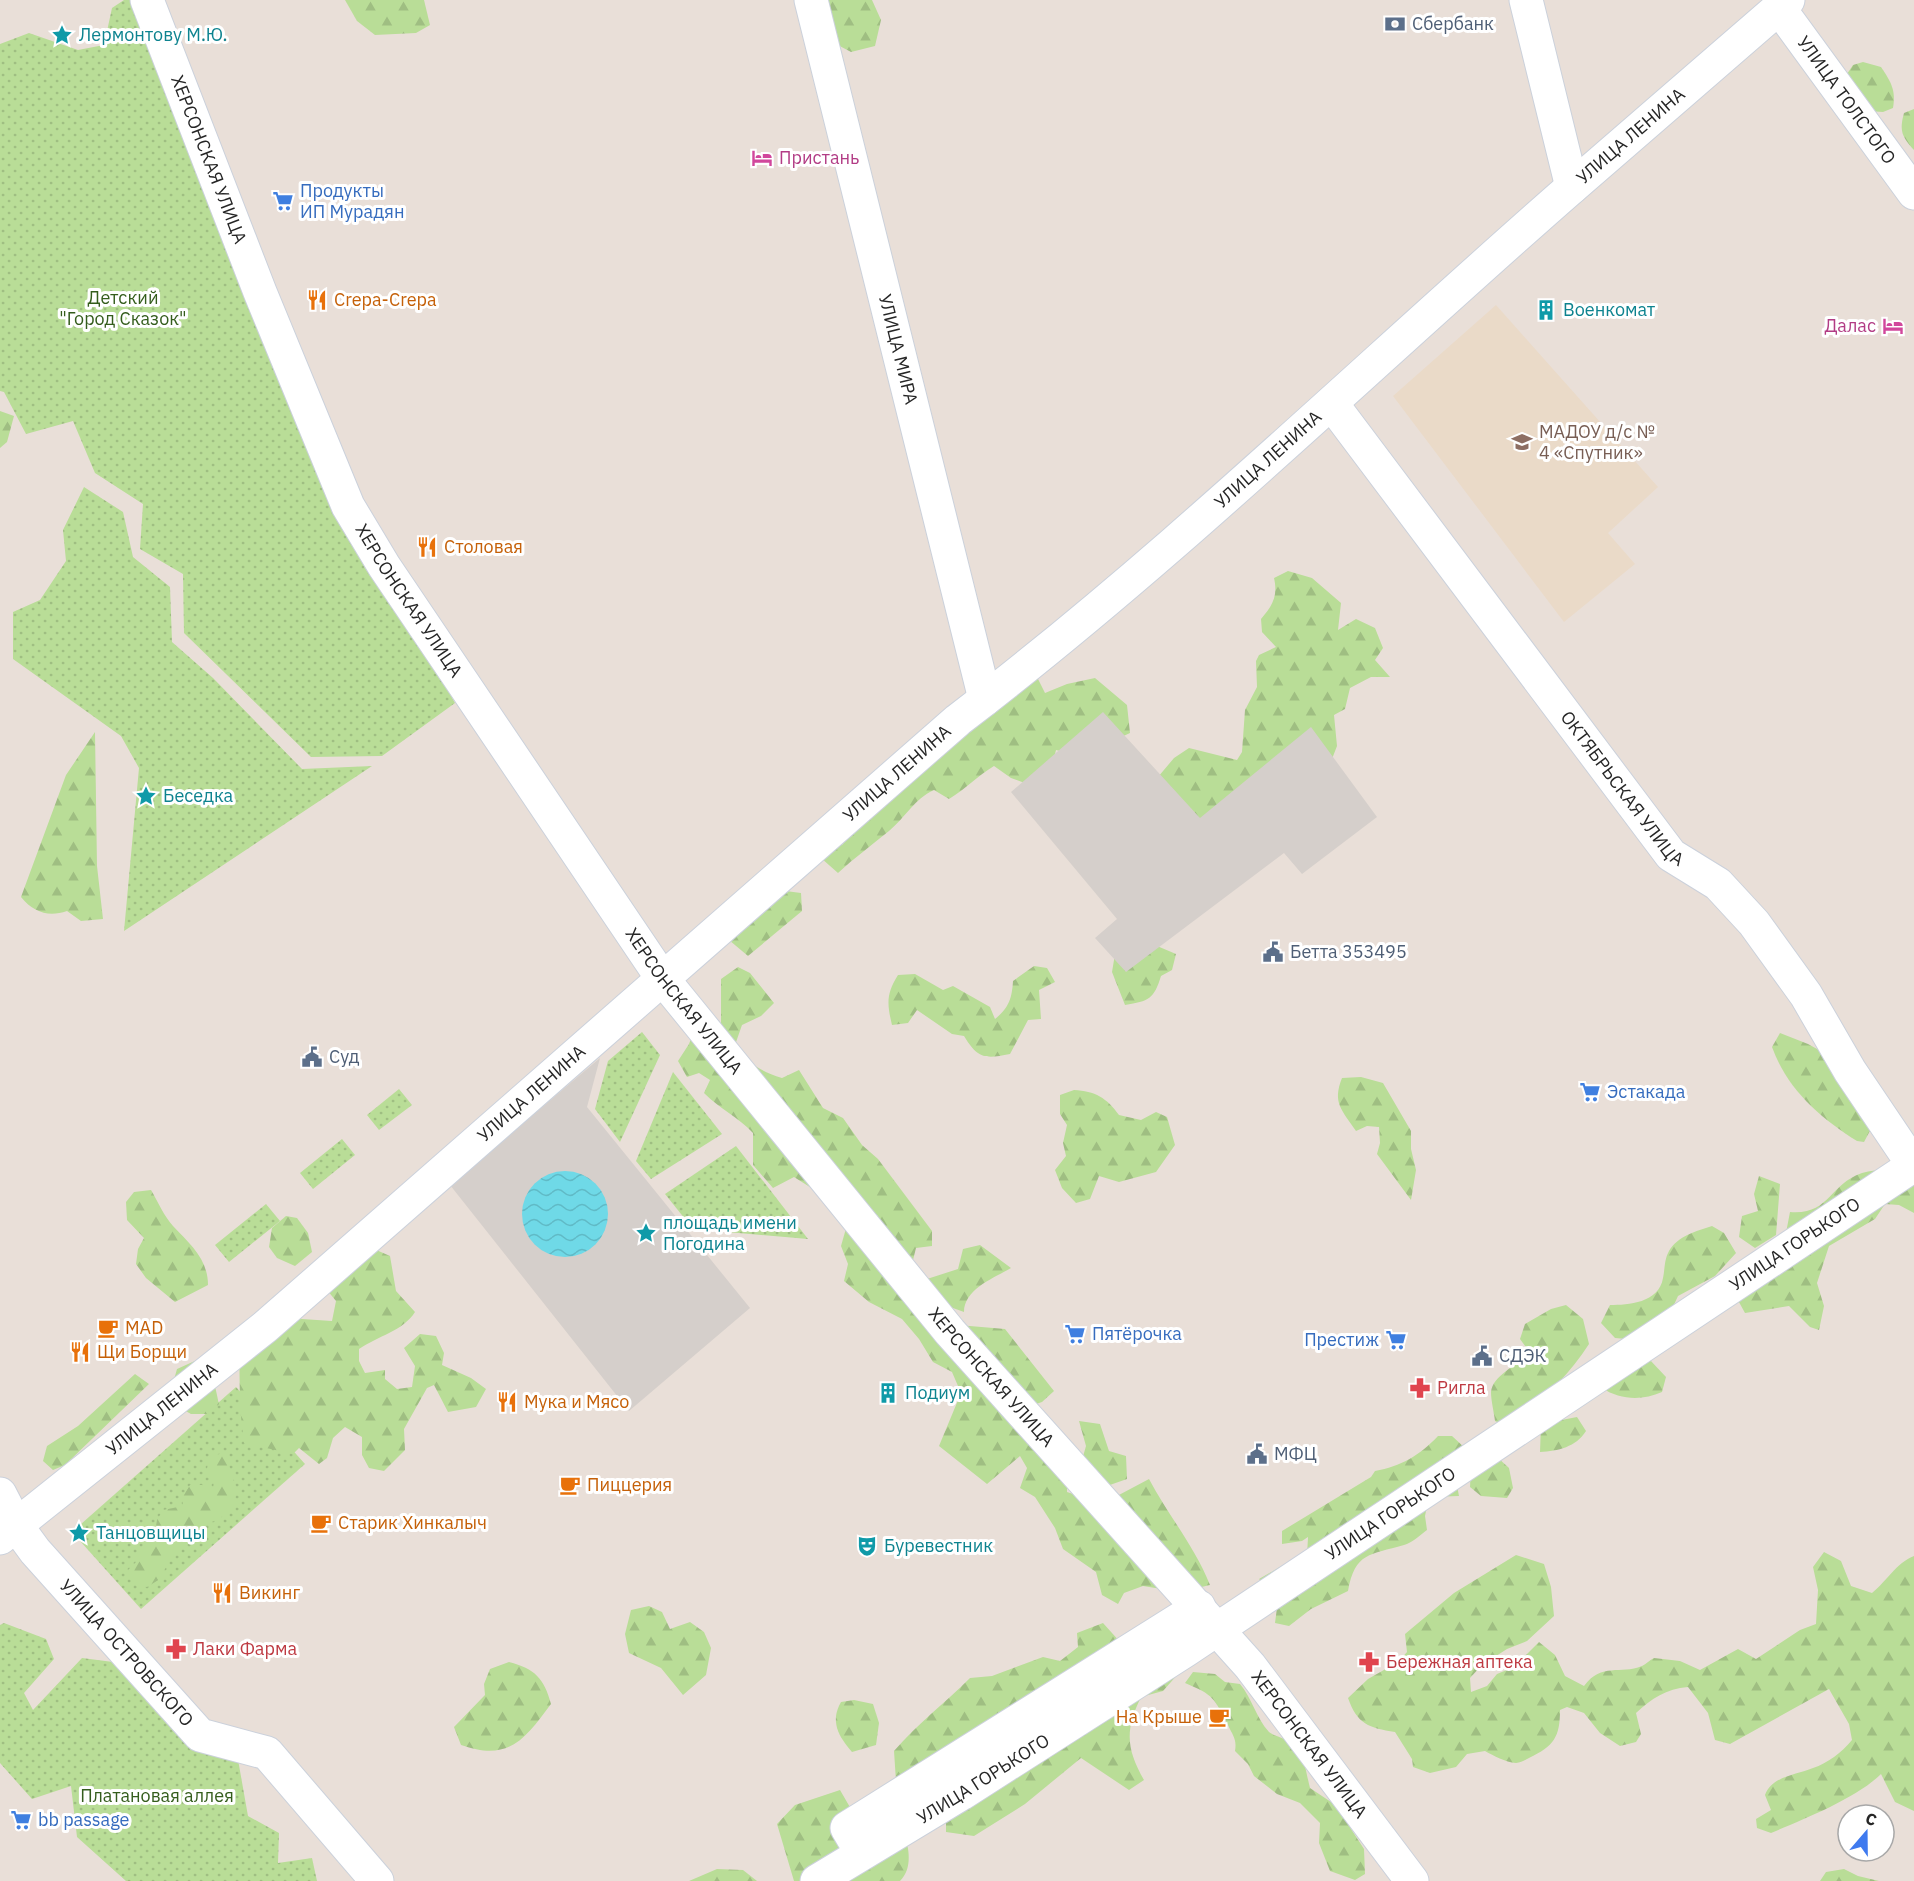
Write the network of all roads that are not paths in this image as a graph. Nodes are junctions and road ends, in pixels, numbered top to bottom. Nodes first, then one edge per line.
1 (147, 0) edge
2 (811, 0) edge
3 (1527, 0) edge
4 (1783, 4) edge
5 (1572, 187) junction
6 (1914, 193) edge
7 (1332, 404) junction
8 (985, 699) junction
9 (662, 978) junction
10 (1914, 1166) edge
11 (0, 1494) edge
12 (8, 1531) edge
13 (1209, 1618) junction
14 (377, 1881) edge
15 (817, 1881) edge
16 (1412, 1881) edge

1 - 9 street, ХЕРСОНСКАЯ УЛИЦА
2 - 8 street, УЛИЦА МИРА
3 - 5 street
4 - 5 street, УЛИЦА ЛЕНИНА
4 - 6 street, УЛИЦА ТОЛСТОГО
5 - 7 street, УЛИЦА ЛЕНИНА
7 - 8 street, УЛИЦА ЛЕНИНА
7 - 10 street, ОКТЯБРЬСКАЯ УЛИЦА
8 - 9 street, УЛИЦА ЛЕНИНА
9 - 12 street, УЛИЦА ЛЕНИНА
9 - 13 street, ХЕРСОНСКАЯ УЛИЦА
10 - 13 street, УЛИЦА ГОРЬКОГО
11 - 12 street, УЛИЦА ОСТРОВСКОГО
12 - 14 street, УЛИЦА ОСТРОВСКОГО
13 - 15 street, УЛИЦА ГОРЬКОГО
13 - 16 street, ХЕРСОНСКАЯ УЛИЦА

